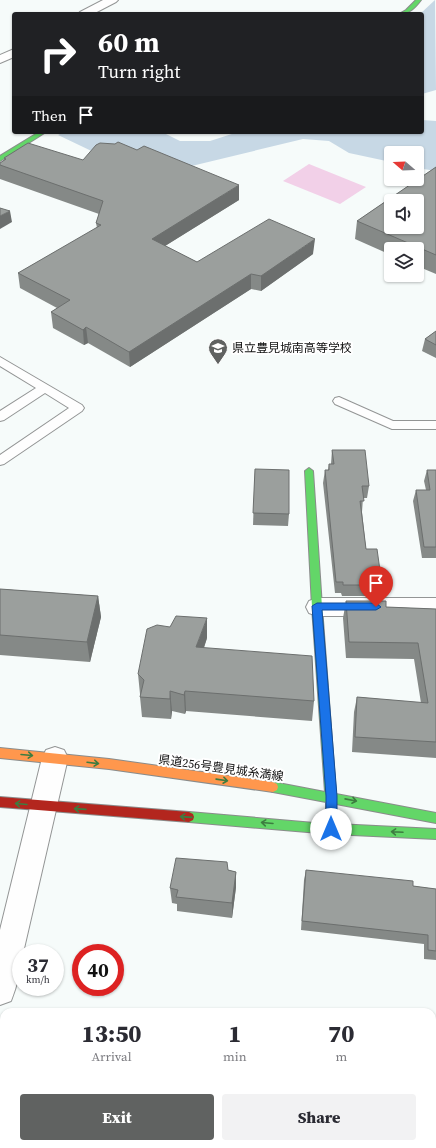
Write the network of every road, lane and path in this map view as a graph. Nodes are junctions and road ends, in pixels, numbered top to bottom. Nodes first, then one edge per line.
1 (112, 0) edge
2 (419, 0) edge
3 (88, 12) edge
4 (406, 12) edge
5 (12, 54) edge
6 (0, 59) edge
7 (40, 134) edge
8 (0, 159) edge
9 (0, 361) edge
10 (44, 388) junction
11 (339, 401) dead end
12 (0, 417) edge
13 (436, 425) edge
14 (0, 461) edge
15 (309, 471) dead end
16 (317, 606) junction
17 (436, 607) edge
18 (0, 753) edge
19 (55, 758) junction
20 (331, 796) junction
21 (0, 802) edge
22 (43, 806) junction
23 (436, 818) edge
24 (331, 829) junction
25 (436, 834) edge
26 (0, 990) edge

1 - 3 street
2 - 4 main road
5 - 6 street
7 - 8 main road
9 - 10 lane
10 - 12 lane
10 - 14 lane
11 - 13 lane
15 - 16 main road
16 - 17 street
16 - 20 main road
18 -> 19 main road, 県道256号豊見城糸満線
19 -> 20 main road, 県道256号豊見城糸満線
19 - 22 street
20 -> 23 main road, 県道256号豊見城糸満線
20 - 24 main road
22 -> 21 main road
24 -> 22 main road
22 - 26 street
25 -> 24 main road

